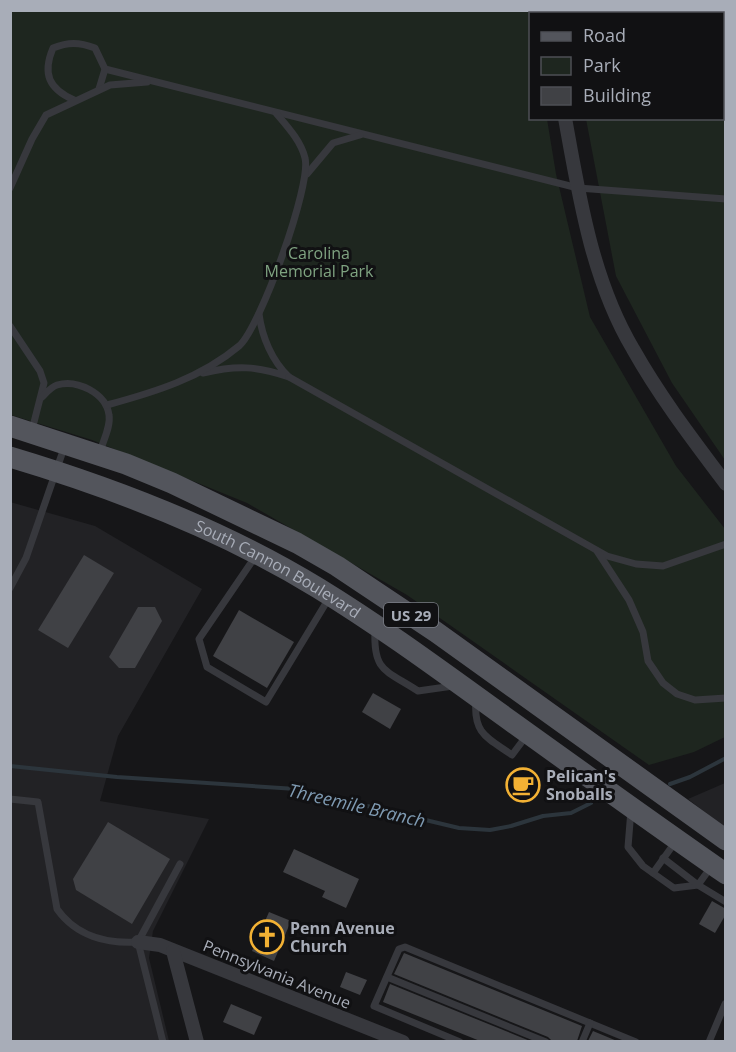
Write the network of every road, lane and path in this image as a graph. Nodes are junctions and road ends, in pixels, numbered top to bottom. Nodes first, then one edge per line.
1 (105, 69) junction
2 (152, 81) junction
3 (99, 89) junction
4 (74, 100) junction
5 (275, 112) junction
6 (565, 120) edge
7 (363, 134) junction
8 (307, 174) junction
9 (10, 188) edge
10 (578, 188) junction
11 (726, 199) edge
12 (259, 314) junction
13 (10, 326) edge
14 (197, 375) junction
15 (289, 377) junction
16 (42, 397) junction
17 (107, 405) junction
18 (10, 426) edge
19 (32, 432) junction
20 (66, 442) junction
21 (99, 454) junction
22 (10, 457) edge
23 (57, 471) junction
24 (726, 484) edge
25 (726, 543) edge
26 (596, 549) junction
27 (256, 555) junction
28 (10, 588) edge
29 (330, 596) junction
30 (375, 625) junction
31 (468, 690) junction
32 (726, 698) edge
33 (10, 799) edge
34 (631, 807) junction
35 (677, 840) junction
36 (726, 840) edge
37 (663, 858) junction
38 (180, 864) dead end
39 (719, 869) edge
40 (653, 873) junction
41 (698, 885) junction
42 (726, 902) edge
43 (138, 942) junction
44 (173, 951) junction
45 (387, 977) junction
46 (725, 1004) edge
47 (590, 1023) junction
48 (163, 1041) edge
49 (197, 1041) edge
50 (403, 1041) edge
51 (460, 1041) edge
52 (546, 1041) edge
53 (582, 1041) edge
54 (636, 1041) edge
55 (709, 1041) edge

1 - 2 lane
1 - 3 lane
1 - 4 lane
2 - 3 lane
2 - 5 lane
3 - 4 lane
4 - 9 lane
5 - 7 lane
5 - 8 lane
6 - 10 street
7 - 8 lane
7 - 10 lane
8 - 12 lane
10 - 11 lane
10 - 24 street
12 - 14 lane
12 - 15 lane
13 - 16 lane
14 - 15 lane
14 - 17 lane
15 - 26 lane
16 - 17 lane
16 - 19 lane
17 - 21 lane
18 - 19 main road, South Cannon Boulevard / US 29
19 - 20 main road, South Cannon Boulevard / US 29
20 - 21 main road, South Cannon Boulevard / US 29
20 - 23 lane
21 - 36 main road, South Cannon Boulevard / US 29
22 - 23 main road, South Cannon Boulevard / US 29
23 - 27 main road, South Cannon Boulevard / US 29
23 - 28 lane
25 - 26 lane
26 - 32 lane
27 - 29 main road, South Cannon Boulevard / US 29
27 - 29 lane
29 - 30 main road, South Cannon Boulevard / US 29
30 - 31 main road, South Cannon Boulevard / US 29
30 - 31 lane
31 - 34 main road, South Cannon Boulevard / US 29
33 - 43 lane
34 - 35 main road, South Cannon Boulevard / US 29
34 - 40 lane
35 - 37 lane
35 - 39 main road, South Cannon Boulevard / US 29
37 - 40 lane
37 - 41 lane
38 - 43 lane
39 - 41 lane
40 - 41 lane
41 - 42 lane
43 - 44 street, Pennsylvania Avenue
43 - 48 lane
44 - 49 street
44 - 50 street, Pennsylvania Avenue
45 - 47 lane
45 - 51 lane
45 - 52 lane
46 - 55 lane
47 - 53 lane
47 - 54 lane

